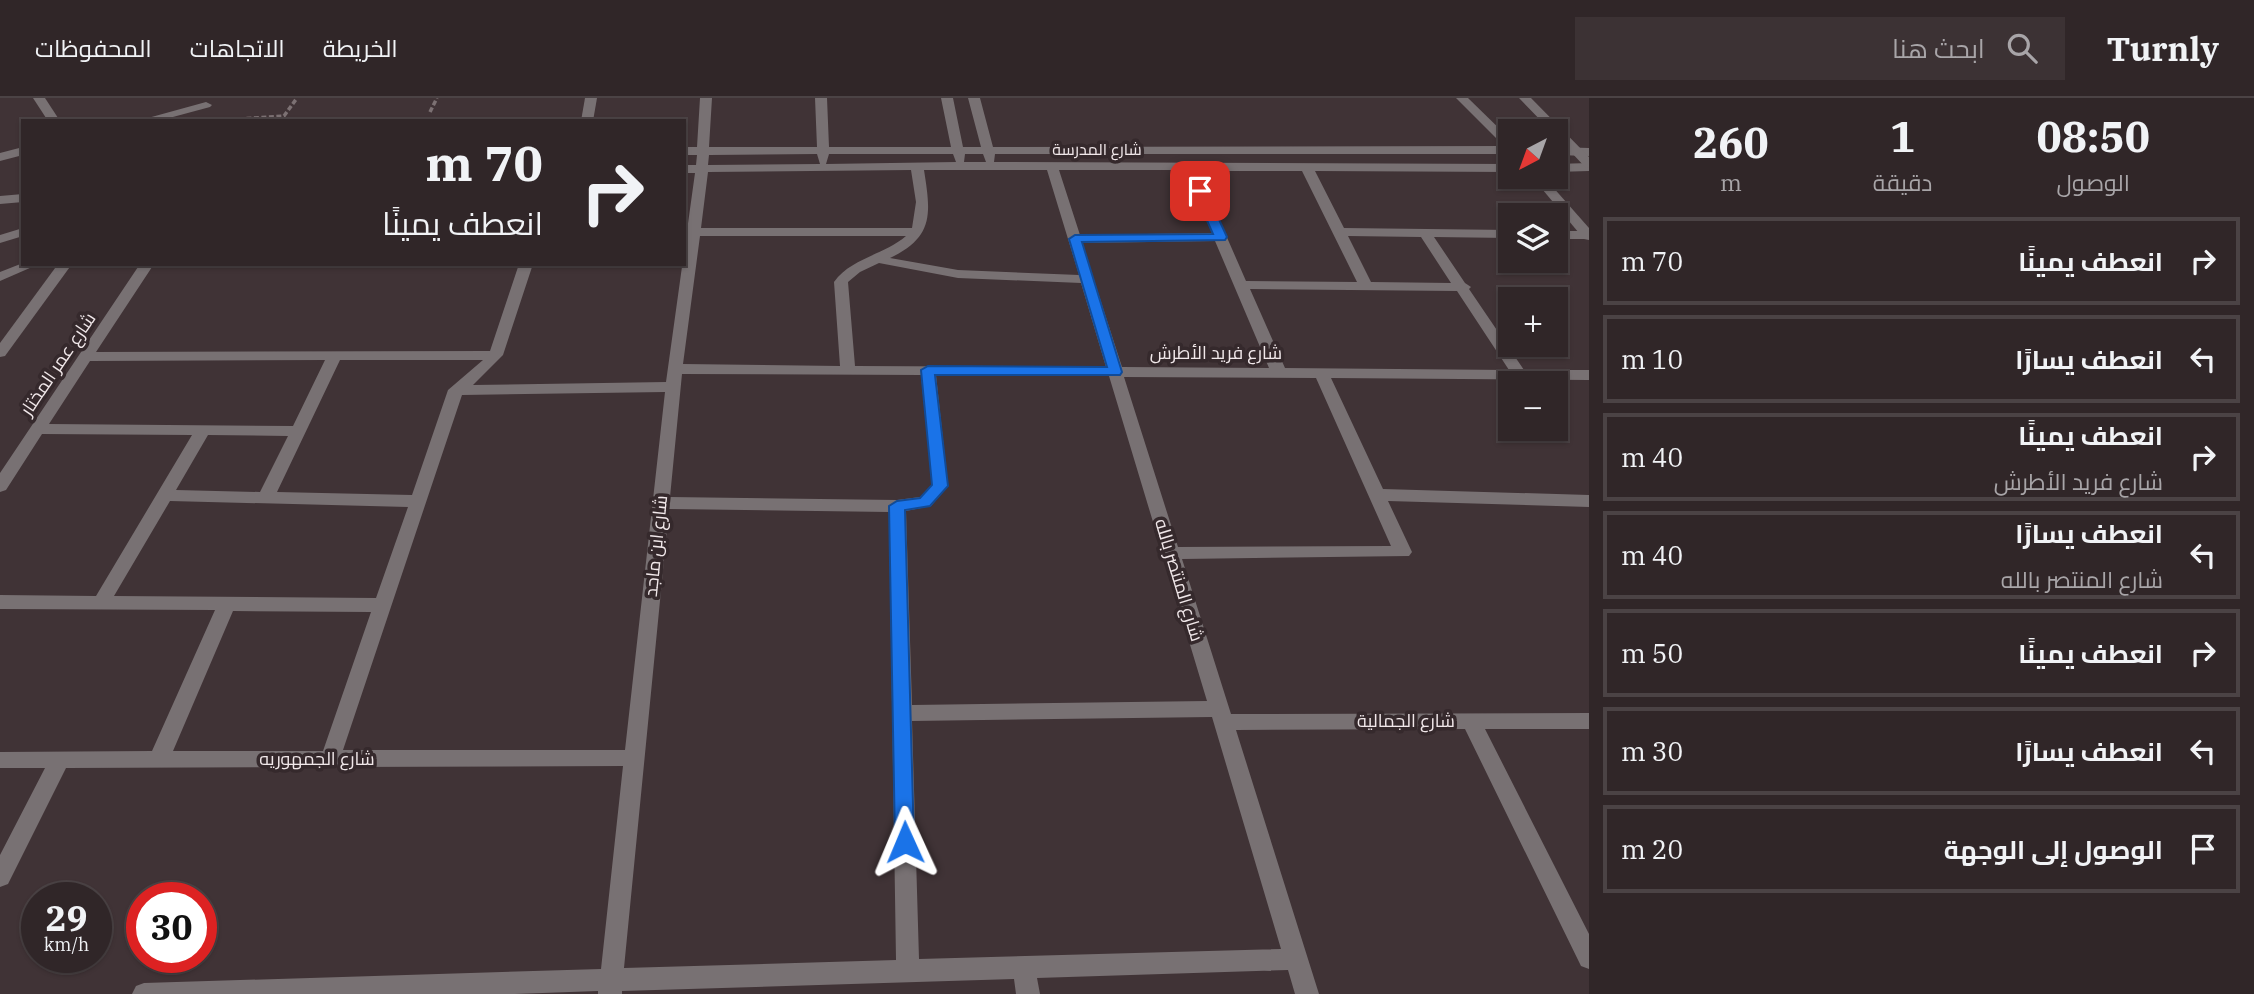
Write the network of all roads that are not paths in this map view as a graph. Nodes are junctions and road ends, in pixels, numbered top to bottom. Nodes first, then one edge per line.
1 (39, 98) edge
2 (591, 98) edge
3 (706, 98) edge
4 (821, 98) edge
5 (947, 98) edge
6 (974, 98) edge
7 (1462, 98) edge
8 (1525, 98) edge
9 (204, 102) edge
10 (53, 119) edge
11 (149, 119) edge
12 (208, 119) edge
13 (587, 119) edge
14 (1498, 135) edge
15 (1498, 147) edge
16 (958, 150) junction
17 (986, 150) junction
18 (686, 151) edge
19 (703, 151) junction
20 (822, 151) junction
21 (21, 152) edge
22 (1583, 152) edge
23 (0, 157) edge
24 (1589, 165) edge
25 (961, 166) junction
26 (992, 166) junction
27 (1052, 166) junction
28 (823, 167) junction
29 (917, 167) junction
30 (1190, 167) junction
31 (1568, 167) edge
32 (1307, 168) junction
33 (693, 169) edge
34 (1498, 169) edge
35 (1548, 189) edge
36 (21, 198) edge
37 (0, 200) edge
38 (693, 232) junction
39 (918, 232) junction
40 (1339, 232) junction
41 (21, 233) edge
42 (1425, 233) junction
43 (1498, 234) edge
44 (1568, 235) edge
45 (1588, 236) edge
46 (1221, 237) junction
47 (0, 239) edge
48 (1075, 239) junction
49 (879, 258) junction
50 (27, 266) edge
51 (64, 266) edge
52 (146, 266) edge
53 (525, 266) edge
54 (0, 277) edge
55 (1088, 279) junction
56 (1243, 285) junction
57 (1366, 286) junction
58 (1464, 287) junction
59 (0, 353) edge
60 (496, 355) junction
61 (335, 356) junction
62 (86, 357) junction
63 (676, 369) junction
64 (848, 370) junction
65 (928, 370) junction
66 (1517, 371) edge
67 (1115, 372) junction
68 (1279, 373) junction
69 (1321, 373) junction
70 (1498, 374) edge
71 (1568, 375) edge
72 (1589, 375) edge
73 (673, 387) junction
74 (456, 390) junction
75 (38, 429) junction
76 (203, 430) junction
77 (298, 430) junction
78 (0, 486) edge
79 (166, 495) junction
80 (1377, 495) junction
81 (266, 497) junction
82 (1589, 500) edge
83 (418, 501) junction
84 (660, 503) junction
85 (897, 506) junction
86 (1170, 553) junction
87 (102, 601) junction
88 (0, 602) edge
89 (228, 603) junction
90 (383, 605) junction
91 (901, 713) junction
92 (1220, 715) junction
93 (1471, 721) junction
94 (1589, 721) edge
95 (633, 758) junction
96 (159, 759) junction
97 (330, 759) junction
98 (0, 760) edge
99 (60, 760) junction
100 (0, 877) edge
101 (1589, 958) edge
102 (1297, 959) junction
103 (1024, 967) junction
104 (908, 971) junction
105 (611, 987) edge
106 (318, 991) edge
107 (144, 994) edge
108 (1028, 994) edge
109 (1307, 994) edge

1 - 10 street
2 - 13 street
3 - 19 street, شارع ابن ماجد
4 - 20 street
5 - 16 street
6 - 17 street
7 - 14 street
8 - 22 street
9 - 11 street
9 - 12 street
15 - 17 street, شارع المدرسة
16 - 17 street, شارع المدرسة
16 - 20 street, شارع المدرسة
16 - 25 street
17 - 26 street
18 - 19 street, شارع المدرسة
19 - 20 street, شارع المدرسة
19 - 33 street, شارع ابن ماجد
20 - 28 street
21 - 23 street
22 - 24 street
24 - 31 street
25 - 26 street, شارع المدرسة
25 - 29 street, شارع المدرسة
26 - 27 street, شارع المدرسة
27 - 30 street, شارع المدرسة
27 - 48 street, شارع المنتصر بالله
28 - 29 street, شارع المدرسة
28 - 33 street, شارع المدرسة
29 - 39 street
30 - 32 street, شارع المدرسة
30 - 46 street
32 - 34 street, شارع المدرسة
32 - 40 street
33 - 38 street, شارع ابن ماجد
35 - 45 street
36 - 37 street
38 - 39 street
38 - 63 street, شارع ابن ماجد
39 - 49 street
40 - 42 street
40 - 57 street
41 - 47 street
42 - 43 street
42 - 58 street
44 - 45 street
46 - 48 street
46 - 56 street
48 - 55 street, شارع المنتصر بالله
49 - 55 street
49 - 64 street
50 - 54 street
51 - 59 street
52 - 62 street, شارع عمر المختار
53 - 60 street
55 - 67 street, شارع المنتصر بالله
56 - 57 street
56 - 68 street
57 - 58 street
58 - 66 street
60 - 61 street
60 - 74 street
61 - 62 street
61 - 77 street
62 - 75 street, شارع عمر المختار
63 - 64 street, شارع فريد الأطرش
63 - 73 street, شارع ابن ماجد
64 - 65 street, شارع فريد الأطرش
65 - 67 street, شارع فريد الأطرش
65 - 85 street
67 - 68 street, شارع فريد الأطرش
67 - 86 street, شارع المنتصر بالله
68 - 69 street, شارع فريد الأطرش
69 - 70 street, شارع فريد الأطرش
69 - 80 street
71 - 72 street, شارع فريد الأطرش
73 - 74 street
73 - 84 street, شارع ابن ماجد
74 - 83 street
75 - 76 street
75 - 78 street, شارع عمر المختار
76 - 77 street
76 - 79 street
77 - 81 street
79 - 81 street
79 - 87 street
80 - 82 street
80 - 86 street
81 - 83 street
83 - 90 street
84 - 85 street
84 - 95 street, شارع ابن ماجد
85 - 91 street
86 - 92 street, شارع المنتصر بالله
87 - 88 street
87 - 89 street
89 - 90 street
89 - 96 street
90 - 97 street
91 - 92 street, شارع الجمالية
91 - 104 street
92 - 93 street, شارع الجمالية
92 - 102 street, شارع المنتصر بالله
93 - 94 street, شارع الجمالية
93 - 101 street
95 - 97 street, شارع الجمهوريه
95 - 105 street, شارع ابن ماجد
96 - 97 street, شارع الجمهوريه
96 - 99 street, شارع الجمهوريه
98 - 99 street, شارع الجمهوريه
99 - 100 street
102 - 103 street
102 - 109 street, شارع المنتصر بالله
103 - 104 street
103 - 108 street
104 - 105 street
105 - 106 street
106 - 107 street

